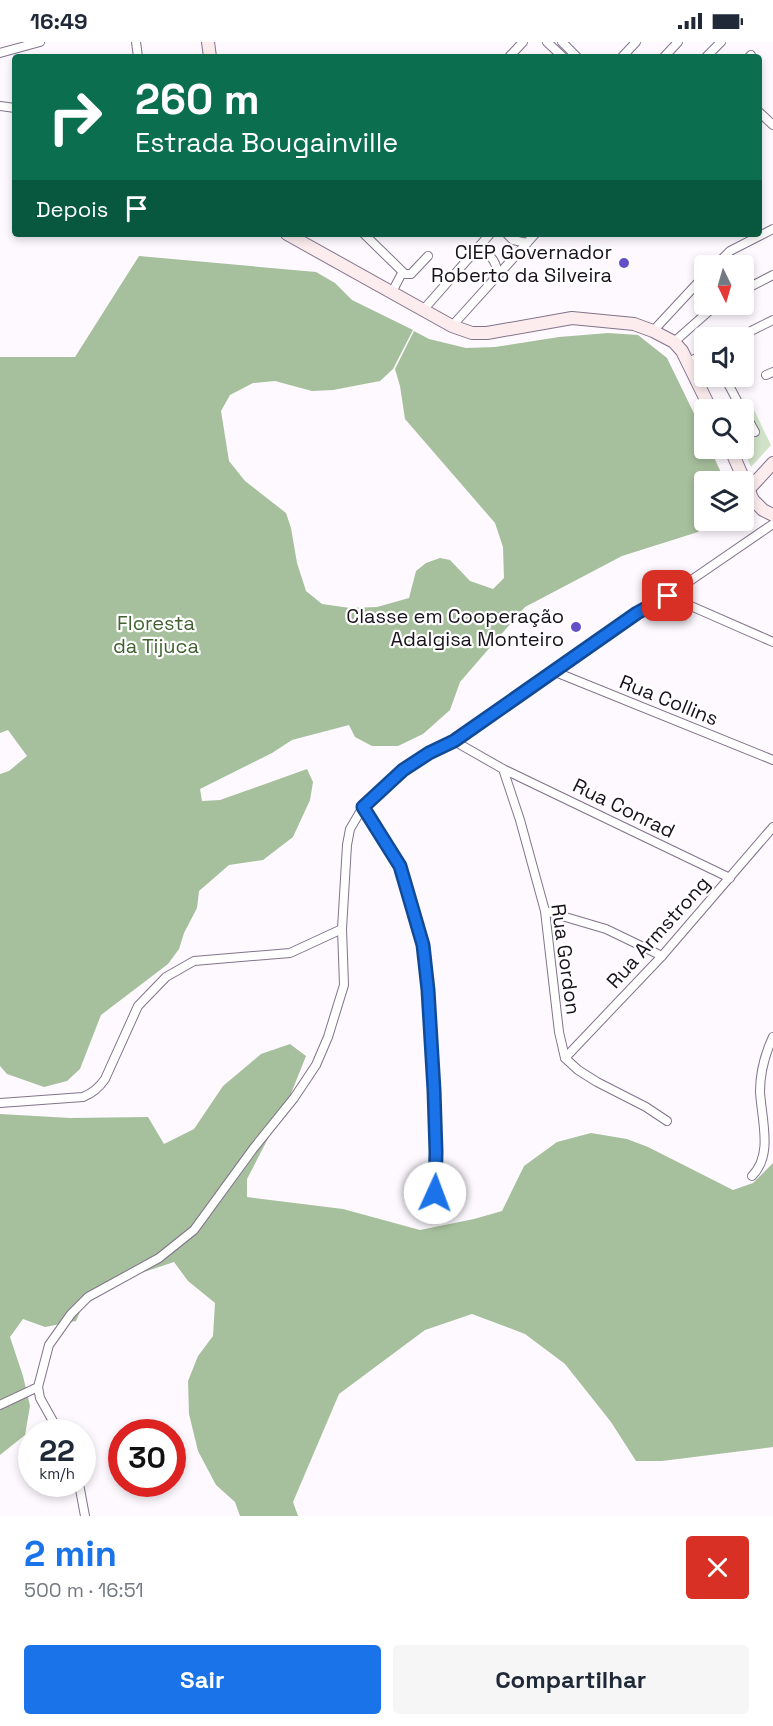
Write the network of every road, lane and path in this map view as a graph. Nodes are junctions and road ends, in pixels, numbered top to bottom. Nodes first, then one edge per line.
1 (40, 42) edge
2 (523, 42) edge
3 (547, 42) edge
4 (562, 42) edge
5 (636, 42) edge
6 (678, 42) edge
7 (721, 42) edge
8 (713, 45) edge
9 (0, 53) edge
10 (512, 54) edge
11 (560, 54) edge
12 (574, 54) edge
13 (625, 54) edge
14 (667, 54) edge
15 (292, 237) edge
16 (367, 237) edge
17 (487, 237) edge
18 (510, 237) edge
19 (532, 237) edge
20 (757, 237) edge
21 (527, 243) junction
22 (476, 250) junction
23 (726, 255) edge
24 (428, 256) dead end
25 (402, 273) junction
26 (498, 273) junction
27 (773, 275) edge
28 (754, 285) edge
29 (694, 287) edge
30 (392, 292) junction
31 (424, 309) junction
32 (705, 315) edge
33 (773, 320) edge
34 (452, 326) junction
35 (754, 330) edge
36 (653, 331) junction
37 (674, 342) junction
38 (694, 360) edge
39 (689, 363) junction
40 (706, 399) edge
41 (773, 463) edge
42 (754, 484) edge
43 (754, 498) edge
44 (773, 515) edge
45 (773, 524) edge
46 (668, 596) junction
47 (773, 642) edge
48 (554, 671) junction
49 (454, 741) junction
50 (773, 760) edge
51 (503, 769) junction
52 (363, 807) junction
53 (773, 827) edge
54 (730, 878) junction
55 (545, 911) junction
56 (342, 930) junction
57 (662, 956) junction
58 (773, 1037) edge
59 (565, 1058) junction
60 (0, 1103) edge
61 (667, 1121) dead end
62 (752, 1176) dead end
63 (435, 1193) dead end
64 (38, 1387) junction
65 (1, 1402) edge
66 (52, 1419) edge
67 (81, 1497) edge
68 (85, 1516) edge

1 - 9 street
2 - 10 street
3 - 11 street
4 - 12 street
5 - 13 street
6 - 14 street
7 - 8 street
15 - 30 street
16 - 25 street
17 - 22 street
18 - 21 street
19 - 21 street
20 - 23 street
21 - 26 street
22 - 26 street
22 - 31 street
24 - 25 street
25 - 30 street
26 - 34 street
27 - 28 street
29 - 36 street
30 - 31 street
31 - 34 street
32 - 37 street
33 - 35 street
34 - 36 street
36 - 37 street
37 - 39 street
38 - 39 street
39 - 40 street
41 - 42 street
43 - 44 street
45 - 46 street
46 - 47 street
46 - 48 street
48 - 49 street
48 - 50 street, Rua Collins
49 - 51 street
49 - 52 street
51 - 54 street, Rua Conrad
51 - 55 street, Rua Gordon
52 - 56 street
52 - 63 street
53 - 54 street, Rua Armstrong
54 - 57 street, Rua Armstrong
55 - 57 street
55 - 59 street, Rua Gordon
56 - 60 street
56 - 64 street
57 - 59 street, Rua Armstrong
58 - 62 street
59 - 61 street
64 - 65 street
64 - 66 street
67 - 68 street

